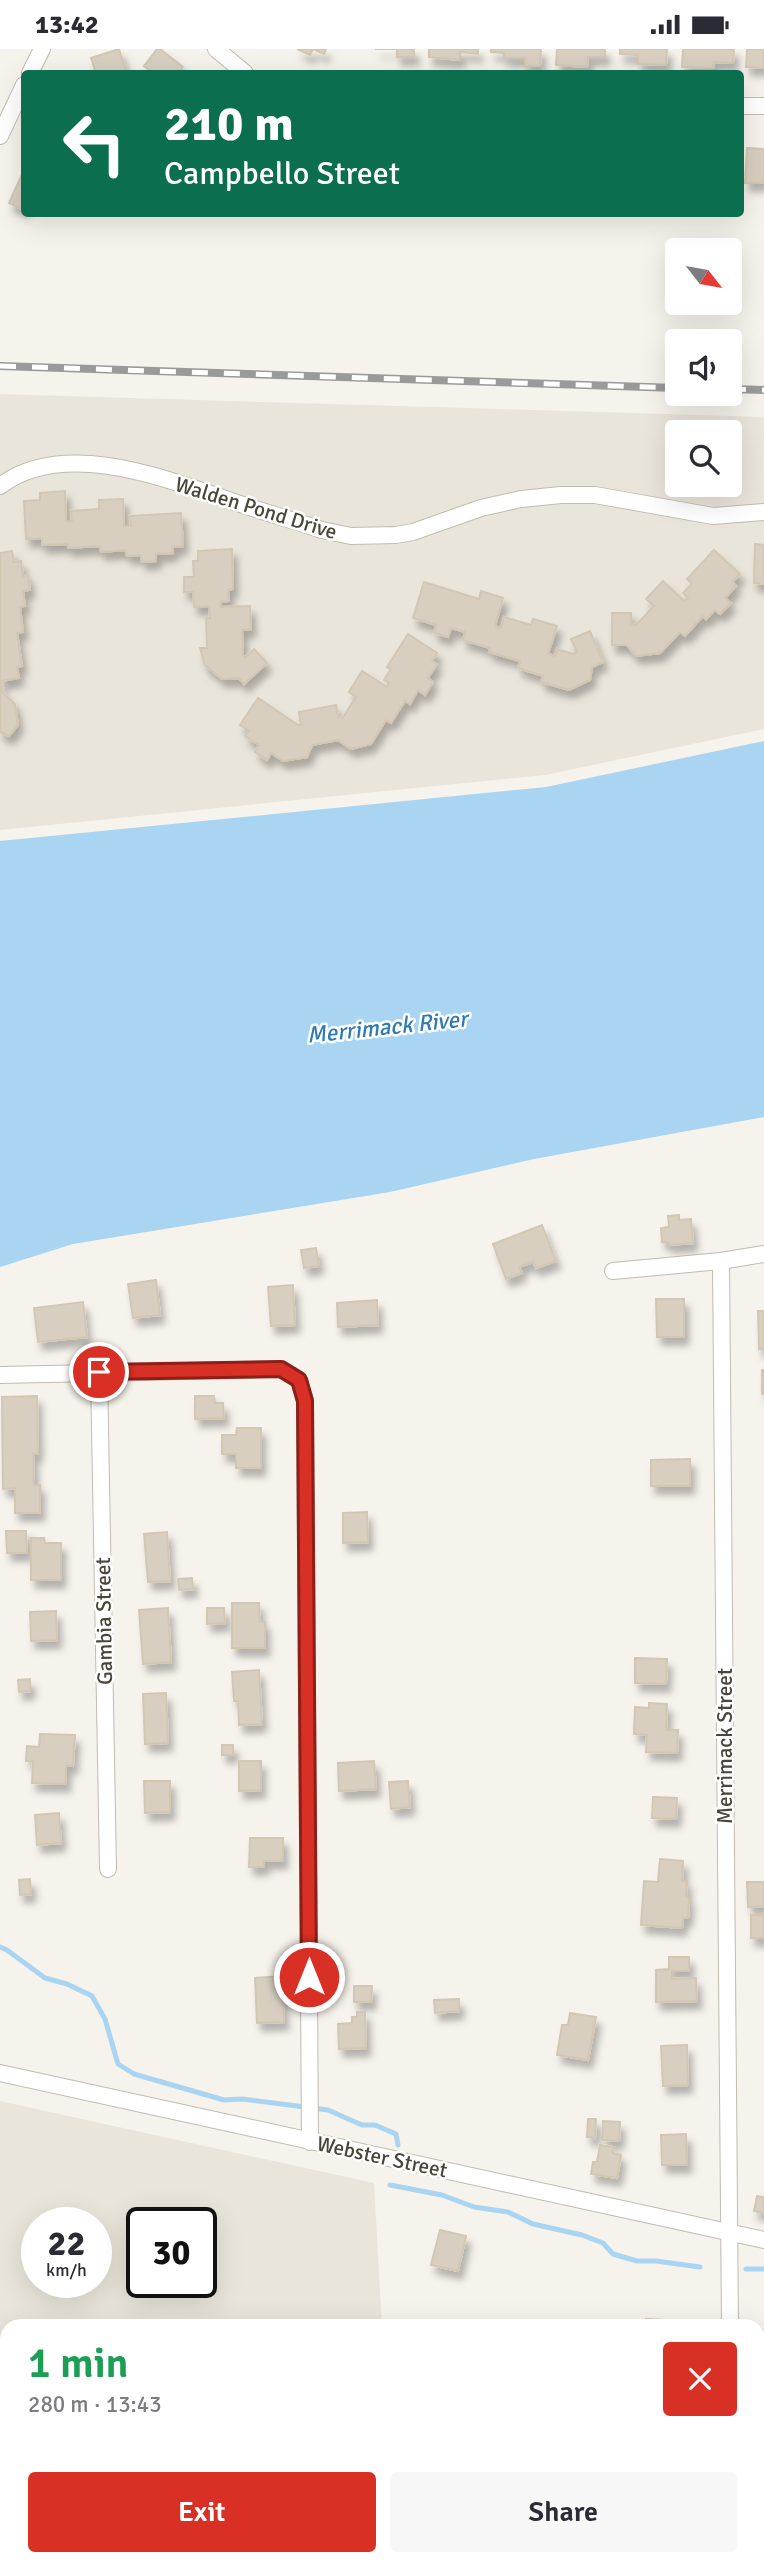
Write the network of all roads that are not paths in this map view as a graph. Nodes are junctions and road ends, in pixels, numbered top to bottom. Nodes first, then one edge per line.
1 (42, 49) edge
2 (216, 49) edge
3 (32, 70) edge
4 (240, 70) edge
5 (21, 91) edge
6 (744, 106) edge
7 (764, 106) edge
8 (0, 136) edge
9 (0, 486) edge
10 (764, 512) edge
11 (764, 1254) edge
12 (721, 1261) junction
13 (613, 1271) dead end
14 (99, 1372) junction
15 (0, 1375) edge
16 (108, 1869) dead end
17 (0, 2073) edge
18 (310, 2141) junction
19 (728, 2232) junction
20 (764, 2240) edge
21 (730, 2319) edge

1 - 3 street
2 - 4 street
5 - 8 street
6 - 7 street
9 - 10 street, Walden Pond Drive
11 - 12 street
12 - 13 street
12 - 19 street, Merrimack Street
14 - 15 street
14 - 16 street, Gambia Street
14 - 18 street
17 - 18 street, Webster Street
18 - 19 street, Webster Street
19 - 20 street, Webster Street
19 - 21 street, Merrimack Street

